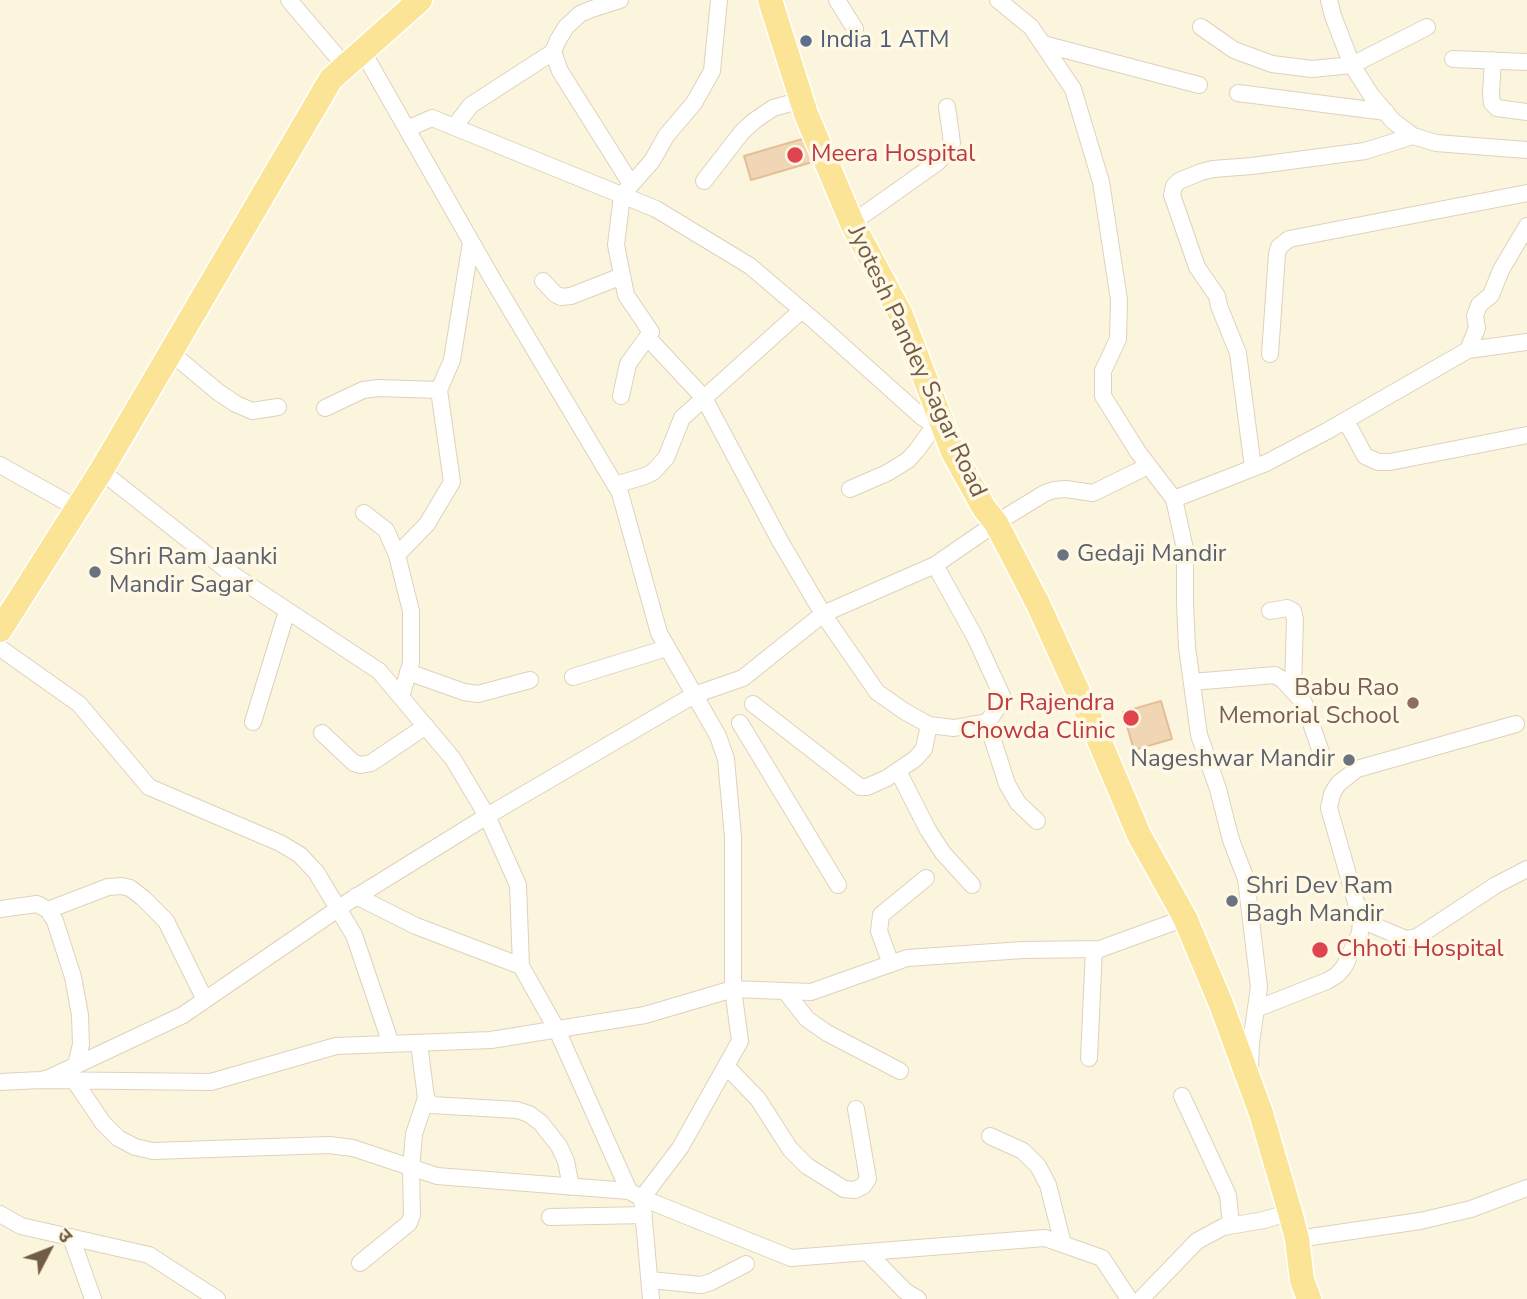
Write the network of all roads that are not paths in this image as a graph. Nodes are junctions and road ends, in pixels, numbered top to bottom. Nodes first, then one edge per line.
1 (289, 0) edge
2 (420, 0) edge
3 (620, 0) edge
4 (719, 0) edge
5 (770, 0) edge
6 (837, 0) edge
7 (998, 0) edge
8 (1329, 0) edge
9 (1201, 27) dead end
10 (1427, 27) dead end
11 (855, 29) dead end
12 (1042, 44) junction
13 (553, 52) junction
14 (1453, 58) dead end
15 (354, 59) junction
16 (1493, 60) junction
17 (1527, 62) edge
18 (1352, 65) junction
19 (1199, 85) dead end
20 (1238, 93) dead end
21 (802, 100) junction
22 (947, 107) dead end
23 (1386, 112) junction
24 (1527, 112) edge
25 (454, 127) junction
26 (407, 129) junction
27 (1413, 136) junction
28 (1527, 150) edge
29 (704, 181) dead end
30 (626, 189) junction
31 (1527, 193) edge
32 (852, 223) junction
33 (1527, 226) edge
34 (471, 242) junction
35 (622, 275) junction
36 (543, 281) dead end
37 (803, 310) junction
38 (648, 337) junction
39 (1527, 342) edge
40 (1468, 350) junction
41 (170, 352) junction
42 (1270, 354) dead end
43 (439, 390) junction
44 (621, 396) dead end
45 (704, 398) junction
46 (278, 407) dead end
47 (325, 408) dead end
48 (1346, 421) junction
49 (940, 429) junction
50 (1527, 435) edge
51 (0, 465) edge
52 (1148, 466) junction
53 (1254, 468) junction
54 (101, 471) junction
55 (615, 485) junction
56 (850, 489) dead end
57 (1174, 499) junction
58 (77, 508) junction
59 (364, 513) dead end
60 (996, 523) junction
61 (397, 555) junction
62 (935, 565) junction
63 (287, 611) junction
64 (1270, 611) dead end
65 (823, 614) junction
66 (0, 631) edge
67 (0, 648) edge
68 (667, 648) junction
69 (408, 672) junction
70 (573, 677) dead end
71 (743, 678) junction
72 (530, 680) dead end
73 (1192, 682) junction
74 (1293, 689) junction
75 (694, 695) junction
76 (401, 697) junction
77 (753, 704) junction
78 (253, 722) dead end
79 (986, 722) junction
80 (740, 723) junction
81 (1516, 724) dead end
82 (929, 725) junction
83 (426, 726) junction
84 (323, 733) dead end
85 (718, 736) junction
86 (1323, 758) dead end
87 (898, 771) junction
88 (487, 816) junction
89 (1037, 821) dead end
90 (1527, 869) edge
91 (926, 878) dead end
92 (838, 885) dead end
93 (972, 885) dead end
94 (356, 896) junction
95 (339, 908) junction
96 (0, 909) edge
97 (48, 910) junction
98 (1185, 918) junction
99 (1361, 920) junction
100 (1094, 949) junction
101 (891, 964) junction
102 (522, 966) junction
103 (733, 989) junction
104 (785, 991) junction
105 (205, 1000) junction
106 (1256, 1009) junction
107 (557, 1030) junction
108 (419, 1043) junction
109 (391, 1044) junction
110 (1089, 1058) dead end
111 (726, 1066) junction
112 (900, 1071) dead end
113 (75, 1072) junction
114 (0, 1082) edge
115 (1250, 1083) junction
116 (1182, 1096) dead end
117 (426, 1098) junction
118 (856, 1109) dead end
119 (990, 1136) dead end
120 (411, 1168) junction
121 (571, 1187) junction
122 (1527, 1188) edge
123 (635, 1195) junction
124 (1290, 1212) junction
125 (0, 1214) edge
126 (643, 1215) junction
127 (550, 1217) dead end
128 (1231, 1225) junction
129 (71, 1237) junction
130 (1297, 1239) junction
131 (1062, 1244) junction
132 (867, 1252) junction
133 (360, 1263) dead end
134 (746, 1264) dead end
135 (650, 1280) junction
136 (93, 1299) edge
137 (217, 1299) edge
138 (651, 1299) edge
139 (918, 1299) edge
140 (1129, 1299) edge
141 (1140, 1299) edge
142 (1309, 1299) edge

1 - 15 street
2 - 15 main road
3 - 13 street
4 - 30 street
5 - 21 main road, Jyotesh Pandey Sagar Road
6 - 11 street
7 - 12 street
8 - 18 street
9 - 18 street
10 - 18 street
12 - 19 street
12 - 52 street
13 - 25 street
13 - 30 street
14 - 16 street
15 - 26 street
15 - 41 main road
16 - 17 street
16 - 24 street
18 - 23 street
20 - 23 street
21 - 29 street
21 - 32 main road, Jyotesh Pandey Sagar Road
22 - 32 street
23 - 27 street
25 - 26 street
25 - 30 street
26 - 34 street
27 - 28 street
27 - 53 street
30 - 35 street
30 - 37 street
31 - 42 street
32 - 49 main road, Jyotesh Pandey Sagar Road
33 - 40 street
34 - 43 street
34 - 55 street
35 - 36 street
35 - 38 street
37 - 45 street
37 - 49 street
38 - 44 street
38 - 45 street
39 - 40 street
40 - 48 street
41 - 46 street
41 - 54 main road
43 - 47 street
43 - 61 street
45 - 55 street
45 - 65 street
48 - 50 street
48 - 53 street
49 - 56 street
49 - 60 main road, Jyotesh Pandey Sagar Road
51 - 58 street
52 - 57 street
52 - 60 street
53 - 57 street
54 - 58 main road
54 - 63 street
55 - 68 street
57 - 73 street
58 - 66 main road
59 - 61 street
60 - 62 street
60 - 98 main road, Jyotesh Pandey Sagar Road
61 - 69 street
62 - 65 street
62 - 79 street
63 - 76 street
63 - 78 street
64 - 74 street
65 - 71 street
65 - 82 street
67 - 95 street
68 - 70 street
68 - 75 street
69 - 72 street
69 - 76 street
71 - 75 street
71 - 77 street
73 - 74 street
73 - 106 street
74 - 86 street
75 - 85 street
75 - 88 street
76 - 83 street
77 - 80 street
77 - 87 street
79 - 82 street
79 - 89 street
80 - 85 street
80 - 92 street
81 - 99 street
82 - 87 street
83 - 84 street
83 - 88 street
85 - 103 street
87 - 93 street
88 - 94 street
88 - 102 street
90 - 99 street
91 - 101 street
94 - 95 street
94 - 102 street
95 - 105 street
95 - 109 street
96 - 97 street
97 - 105 street
97 - 113 street
98 - 100 street
98 - 115 main road, Jyotesh Pandey Sagar Road
99 - 106 street
100 - 101 street
100 - 110 street
101 - 104 street
102 - 107 street
103 - 104 street
103 - 107 street
103 - 111 street
104 - 112 street
105 - 113 street
106 - 115 street
107 - 108 street
107 - 123 street
108 - 109 street
108 - 117 street
109 - 113 street
111 - 118 street
111 - 123 street
113 - 114 street
113 - 120 street
115 - 124 main road, Jyotesh Pandey Sagar Road
116 - 128 street
117 - 120 street
117 - 121 street
119 - 131 street
120 - 121 street
120 - 133 street
121 - 123 street
122 - 130 street
123 - 126 street
123 - 132 street
124 - 128 street
124 - 130 main road, Jyotesh Pandey Sagar Road
125 - 129 street
126 - 127 street
126 - 135 street
128 - 141 street
129 - 136 street
129 - 137 street
130 - 142 main road, Jyotesh Pandey Sagar Road
131 - 132 street
131 - 140 street
132 - 139 street
134 - 135 street
135 - 138 street

